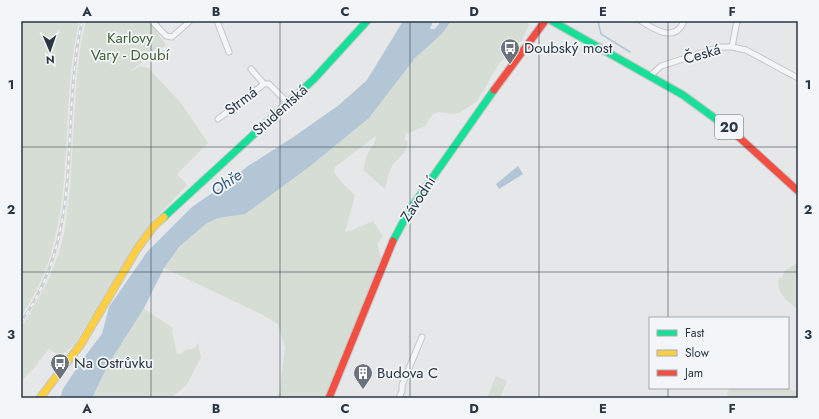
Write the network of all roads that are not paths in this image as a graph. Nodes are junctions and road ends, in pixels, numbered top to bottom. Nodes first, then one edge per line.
1 (152, 21) edge
2 (190, 21) edge
3 (218, 21) edge
4 (367, 21) edge
5 (545, 21) edge
6 (552, 21) edge
7 (641, 21) edge
8 (684, 21) edge
9 (737, 21) edge
10 (732, 47) junction
11 (229, 52) dead end
12 (251, 69) dead end
13 (650, 76) junction
14 (798, 78) edge
15 (264, 84) junction
16 (288, 103) junction
17 (218, 119) dead end
18 (798, 191) edge
19 (422, 337) dead end
20 (40, 398) edge
21 (329, 398) edge
22 (399, 398) edge

1 - 2 street
3 - 11 street
4 - 16 street, Studentská
5 - 21 street, Závodní
6 - 13 street, 20
7 - 8 street
9 - 10 street
10 - 13 street, Česká
10 - 14 street, Česká
12 - 15 street, Strmá
13 - 18 street, 20
15 - 16 street, Strmá
15 - 17 street, Strmá
16 - 20 street, Studentská
19 - 22 street

